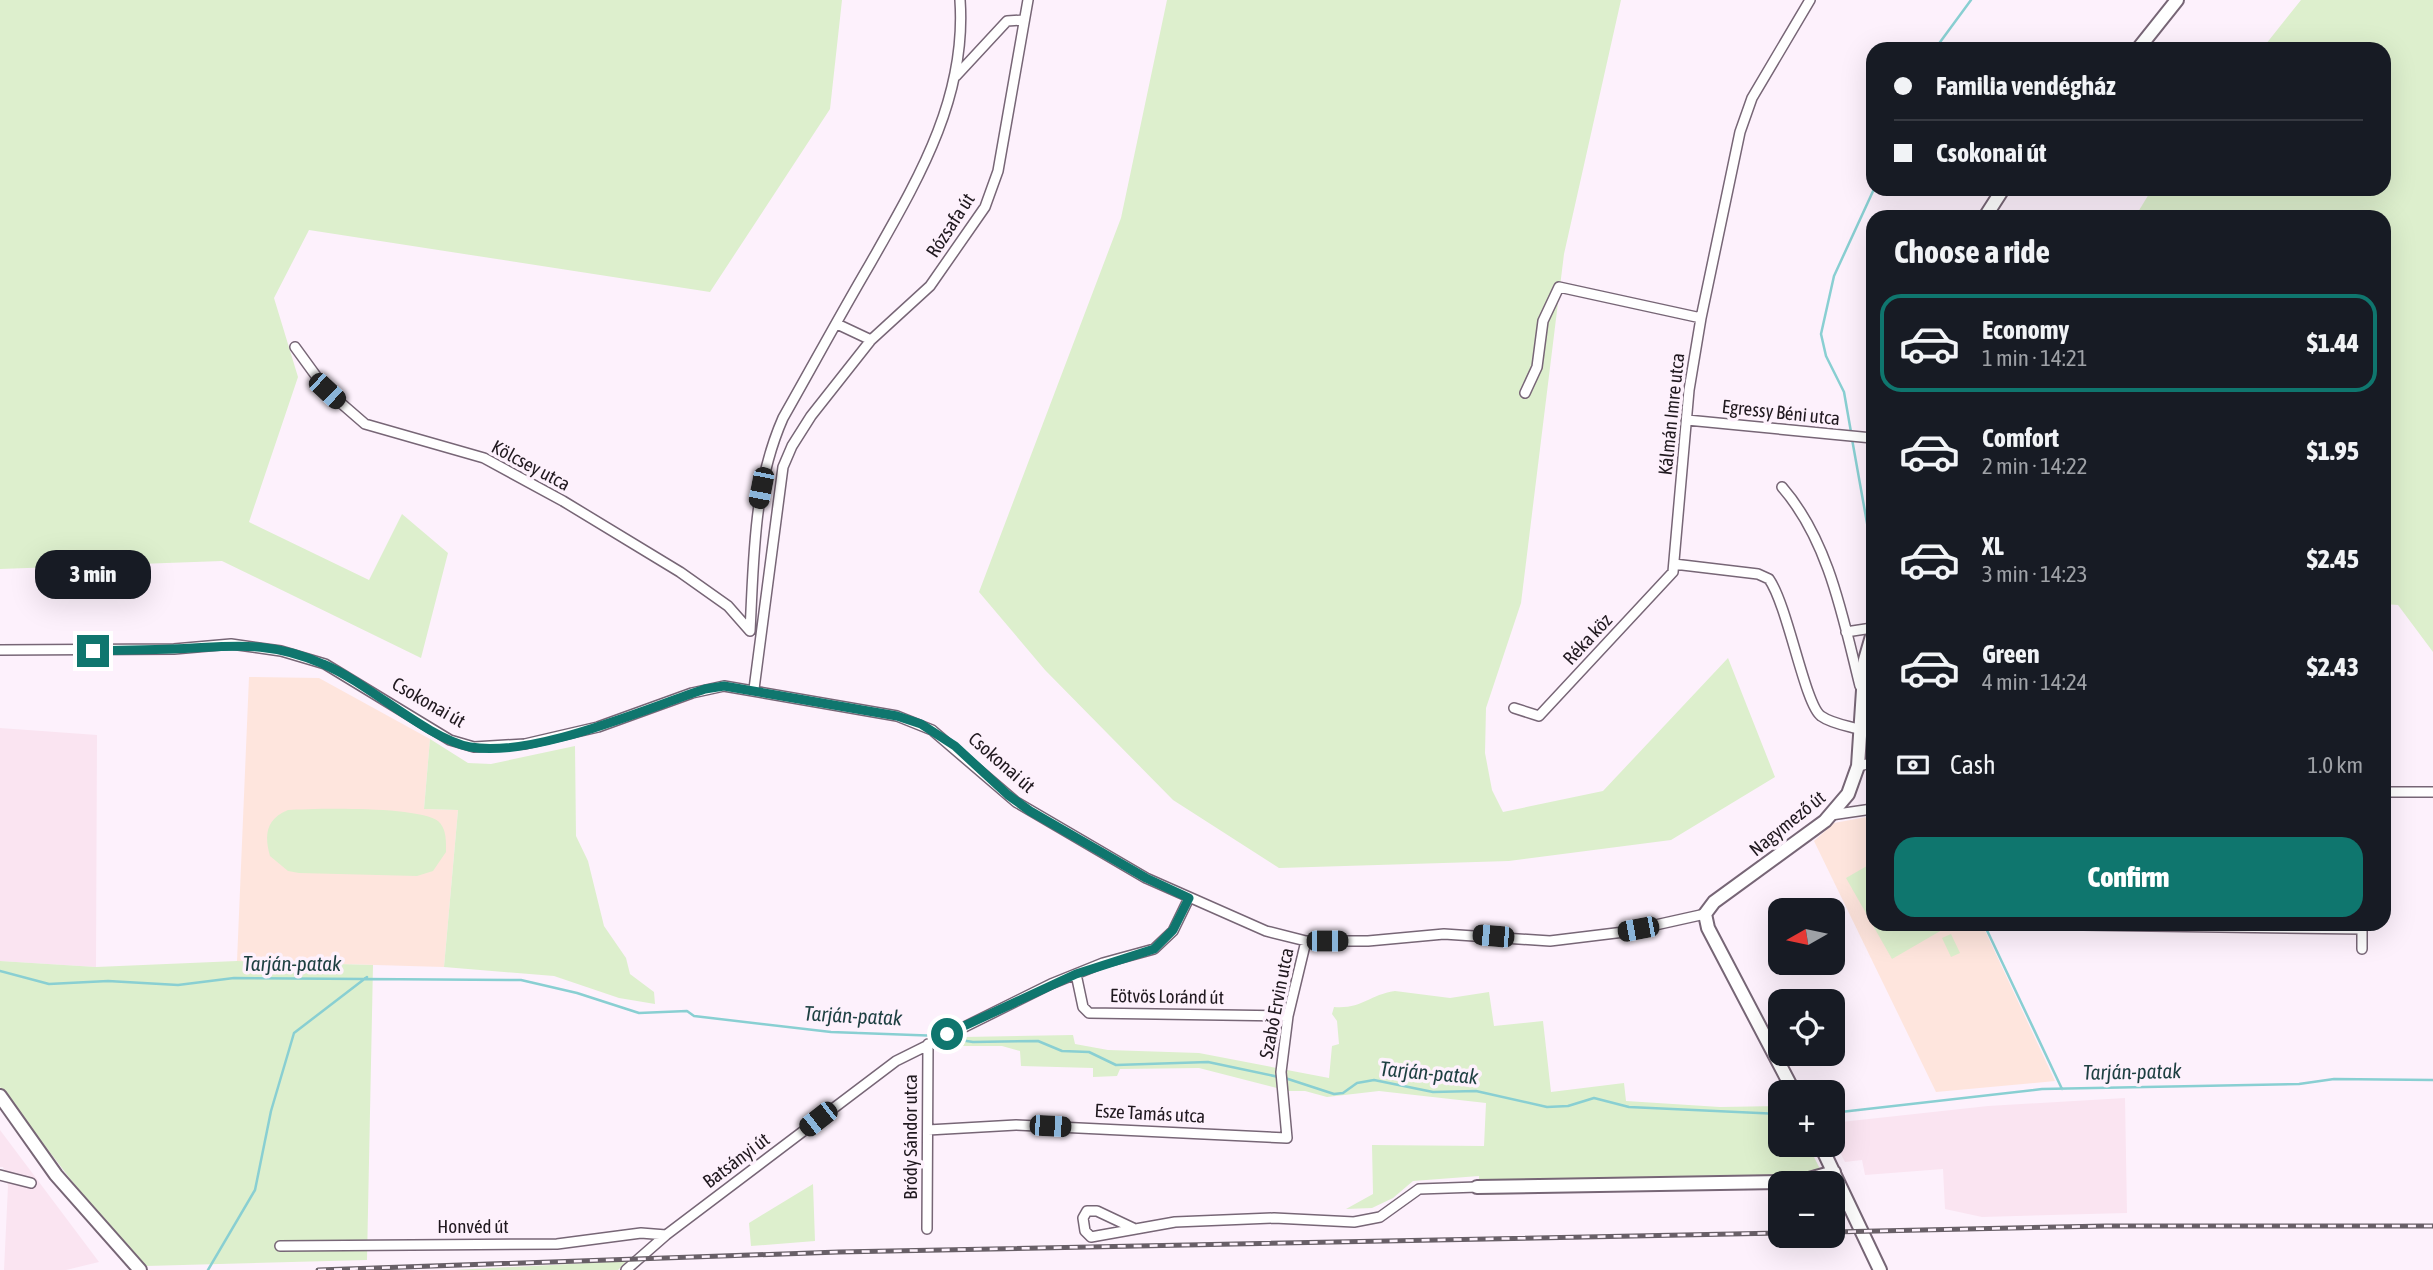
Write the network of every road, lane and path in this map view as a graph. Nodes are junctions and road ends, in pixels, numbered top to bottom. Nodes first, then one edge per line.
1 (960, 0) edge
2 (1028, 0) edge
3 (1810, 0) edge
4 (2177, 0) edge
5 (1024, 20) junction
6 (2143, 42) edge
7 (955, 78) junction
8 (1701, 318) junction
9 (837, 324) junction
10 (871, 340) junction
11 (295, 348) dead end
12 (1525, 393) dead end
13 (1687, 420) junction
14 (1866, 438) edge
15 (1782, 487) dead end
16 (1674, 564) junction
17 (1866, 629) edge
18 (750, 631) junction
19 (1846, 632) junction
20 (762, 638) junction
21 (0, 650) edge
22 (1866, 657) edge
23 (754, 689) junction
24 (1863, 698) junction
25 (1514, 708) dead end
26 (1862, 730) junction
27 (1866, 764) edge
28 (1858, 766) junction
29 (2391, 792) edge
30 (2433, 792) edge
31 (1866, 809) edge
32 (1831, 815) junction
33 (1189, 898) junction
34 (1705, 914) junction
35 (2362, 931) edge
36 (1306, 941) junction
37 (2362, 949) dead end
38 (1076, 974) junction
39 (1288, 1016) junction
40 (928, 1044) junction
41 (1788, 1080) edge
42 (1, 1099) edge
43 (928, 1130) junction
44 (1287, 1138) joint
45 (0, 1175) edge
46 (1768, 1182) edge
47 (31, 1183) dead end
48 (1477, 1187) joint
49 (1845, 1195) edge
50 (1133, 1228) junction
51 (927, 1229) dead end
52 (666, 1235) junction
53 (280, 1246) dead end
54 (136, 1265) edge
55 (626, 1270) edge
56 (1880, 1270) edge

1 - 7 street
2 - 5 street, Rózsafa út
3 - 8 street, Kálmán Imre utca
4 - 6 main road
5 - 7 street
5 - 10 street, Rózsafa út
7 - 9 street
8 - 12 street
8 - 13 street, Kálmán Imre utca
9 - 10 street
9 - 18 street
10 - 20 street, Rózsafa út
11 - 18 street, Kölcsey utca
13 - 14 street, Egressy Béni utca
13 - 16 street, Kálmán Imre utca
15 - 19 street, Nagymező út
16 - 25 street, Réka köz
16 - 26 street
17 - 19 street
18 - 20 street
19 - 24 street, Nagymező út
20 - 23 street, Rózsafa út
21 - 23 street, Csokonai út
22 - 24 main road, Nagymező út
23 - 33 street, Csokonai út
24 - 26 main road, Nagymező út
26 - 28 main road, Nagymező út
27 - 28 street
28 - 32 main road, Nagymező út
29 - 30 street
31 - 32 street
32 - 34 main road, Nagymező út
33 - 36 street, Csokonai út
33 - 38 street, Batsányi út
34 - 36 street, Csokonai út
34 - 41 main road
35 - 37 street
36 - 39 street, Szabó Ervin utca
38 - 39 street, Eötvös Loránd út
38 - 40 street, Batsányi út
39 - 44 street, Szabó Ervin utca
40 - 43 street, Bródy Sándor utca
40 - 52 street, Batsányi út
42 - 54 main road
43 - 44 street, Esze Tamás utca
43 - 51 street, Bródy Sándor utca
45 - 47 street
46 - 48 main road
48 - 50 street
49 - 56 main road
50 - 50 street
52 - 53 street, Honvéd út
52 - 55 street, Batsányi út

